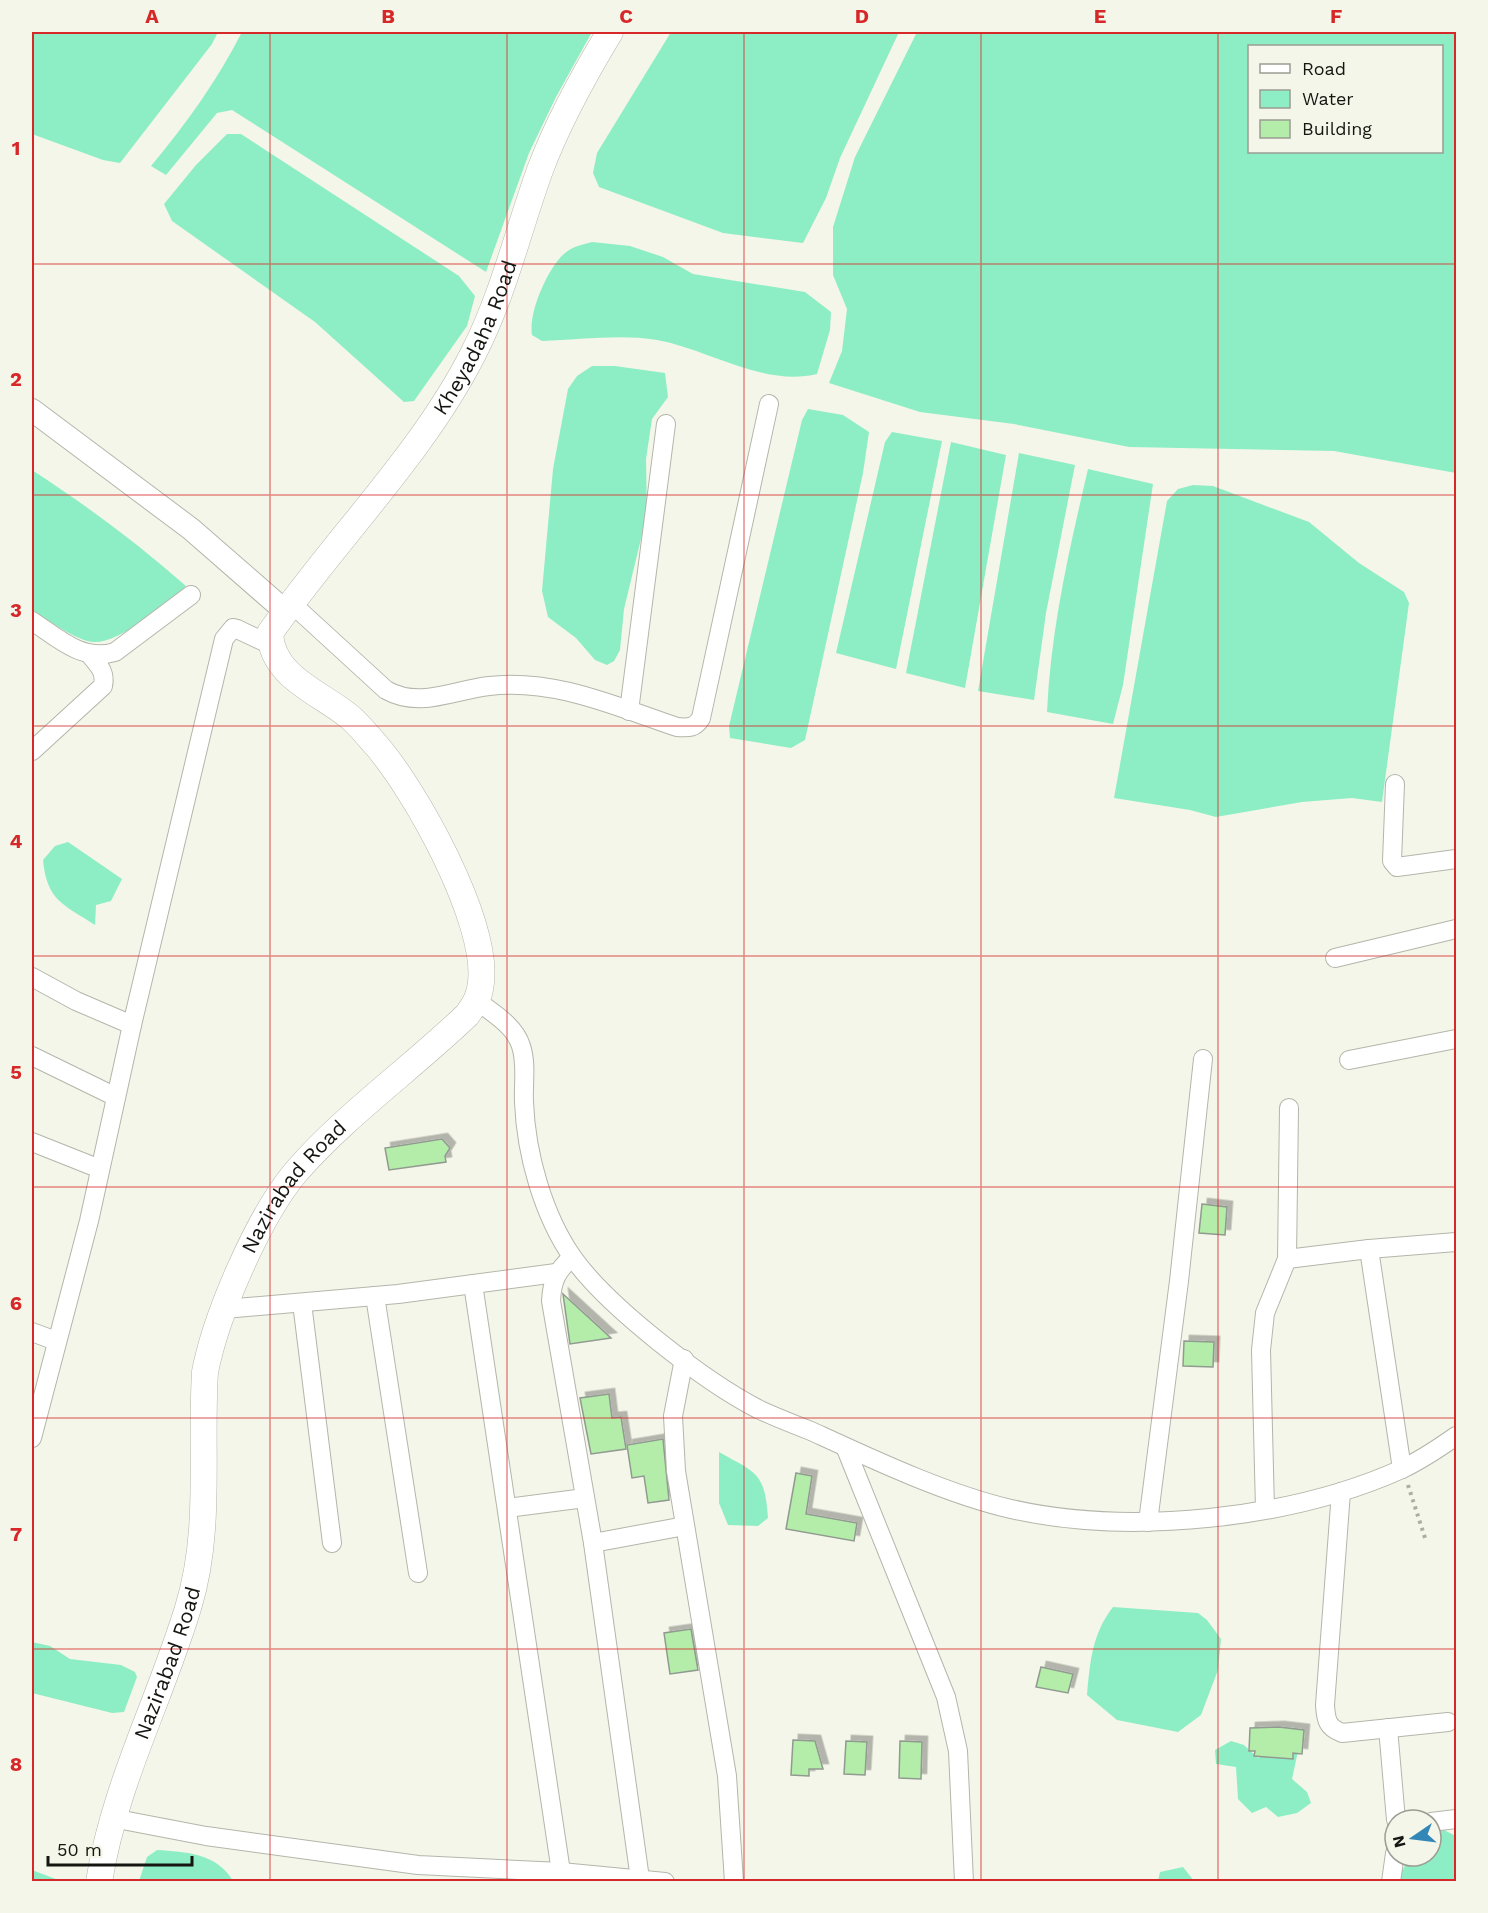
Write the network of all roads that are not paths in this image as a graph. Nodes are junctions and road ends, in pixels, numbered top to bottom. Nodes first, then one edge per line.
1 (609, 32) edge
2 (769, 404) dead end
3 (32, 410) edge
4 (666, 424) dead end
5 (191, 595) dead end
6 (32, 621) edge
7 (279, 623) junction
8 (90, 655) junction
9 (629, 711) junction
10 (32, 751) edge
11 (1395, 784) dead end
12 (1456, 859) edge
13 (1456, 929) edge
14 (1335, 958) dead end
15 (32, 977) edge
16 (477, 1001) junction
17 (132, 1025) junction
18 (1456, 1040) edge
19 (32, 1056) edge
20 (1203, 1059) dead end
21 (1349, 1060) dead end
22 (116, 1097) junction
23 (1289, 1108) dead end
24 (32, 1142) edge
25 (100, 1169) junction
26 (1456, 1242) edge
27 (1369, 1249) junction
28 (572, 1257) junction
29 (1287, 1259) junction
30 (556, 1272) junction
31 (473, 1284) junction
32 (375, 1296) junction
33 (302, 1303) junction
34 (225, 1309) junction
35 (32, 1332) edge
36 (56, 1341) junction
37 (684, 1359) junction
38 (32, 1430) edge
39 (1456, 1436) edge
40 (846, 1449) junction
41 (1402, 1469) junction
42 (1341, 1492) junction
43 (585, 1498) junction
44 (507, 1508) junction
45 (1265, 1509) junction
46 (1148, 1522) junction
47 (685, 1526) junction
48 (332, 1543) dead end
49 (593, 1543) junction
50 (418, 1573) dead end
51 (1448, 1722) dead end
52 (1388, 1728) junction
53 (1395, 1808) edge
54 (112, 1818) junction
55 (561, 1872) junction
56 (640, 1879) junction
57 (99, 1881) edge
58 (665, 1881) edge
59 (734, 1881) edge
60 (964, 1881) edge

1 - 7 main road, Kheyadaha Road
2 - 9 street
3 - 7 street
4 - 9 street
5 - 8 street
6 - 8 street
7 - 9 street
7 - 16 main road
7 - 17 street
8 - 10 street
11 - 12 street
13 - 14 street
15 - 17 street
16 - 28 street
16 - 34 main road, Nazirabad Road
17 - 22 street
18 - 21 street
19 - 22 street
20 - 46 street
22 - 25 street
23 - 29 street
24 - 25 street
25 - 36 street
26 - 27 street
27 - 29 street
27 - 41 street
28 - 30 street
28 - 37 street
29 - 45 street
30 - 31 street
30 - 43 street
31 - 32 street
31 - 44 street
32 - 33 street
32 - 50 street
33 - 34 street
33 - 48 street
34 - 54 main road, Nazirabad Road
35 - 36 street
36 - 38 street
37 - 40 street
37 - 47 street
39 - 41 street
40 - 46 street
40 - 60 street
41 - 42 street
42 - 45 street
42 - 52 street
43 - 44 street
43 - 49 street
44 - 55 street
45 - 46 street
47 - 49 street
47 - 59 street
49 - 56 street
51 - 52 street
52 - 53 street
54 - 55 street
54 - 57 main road, Nazirabad Road
55 - 56 street
56 - 58 street

